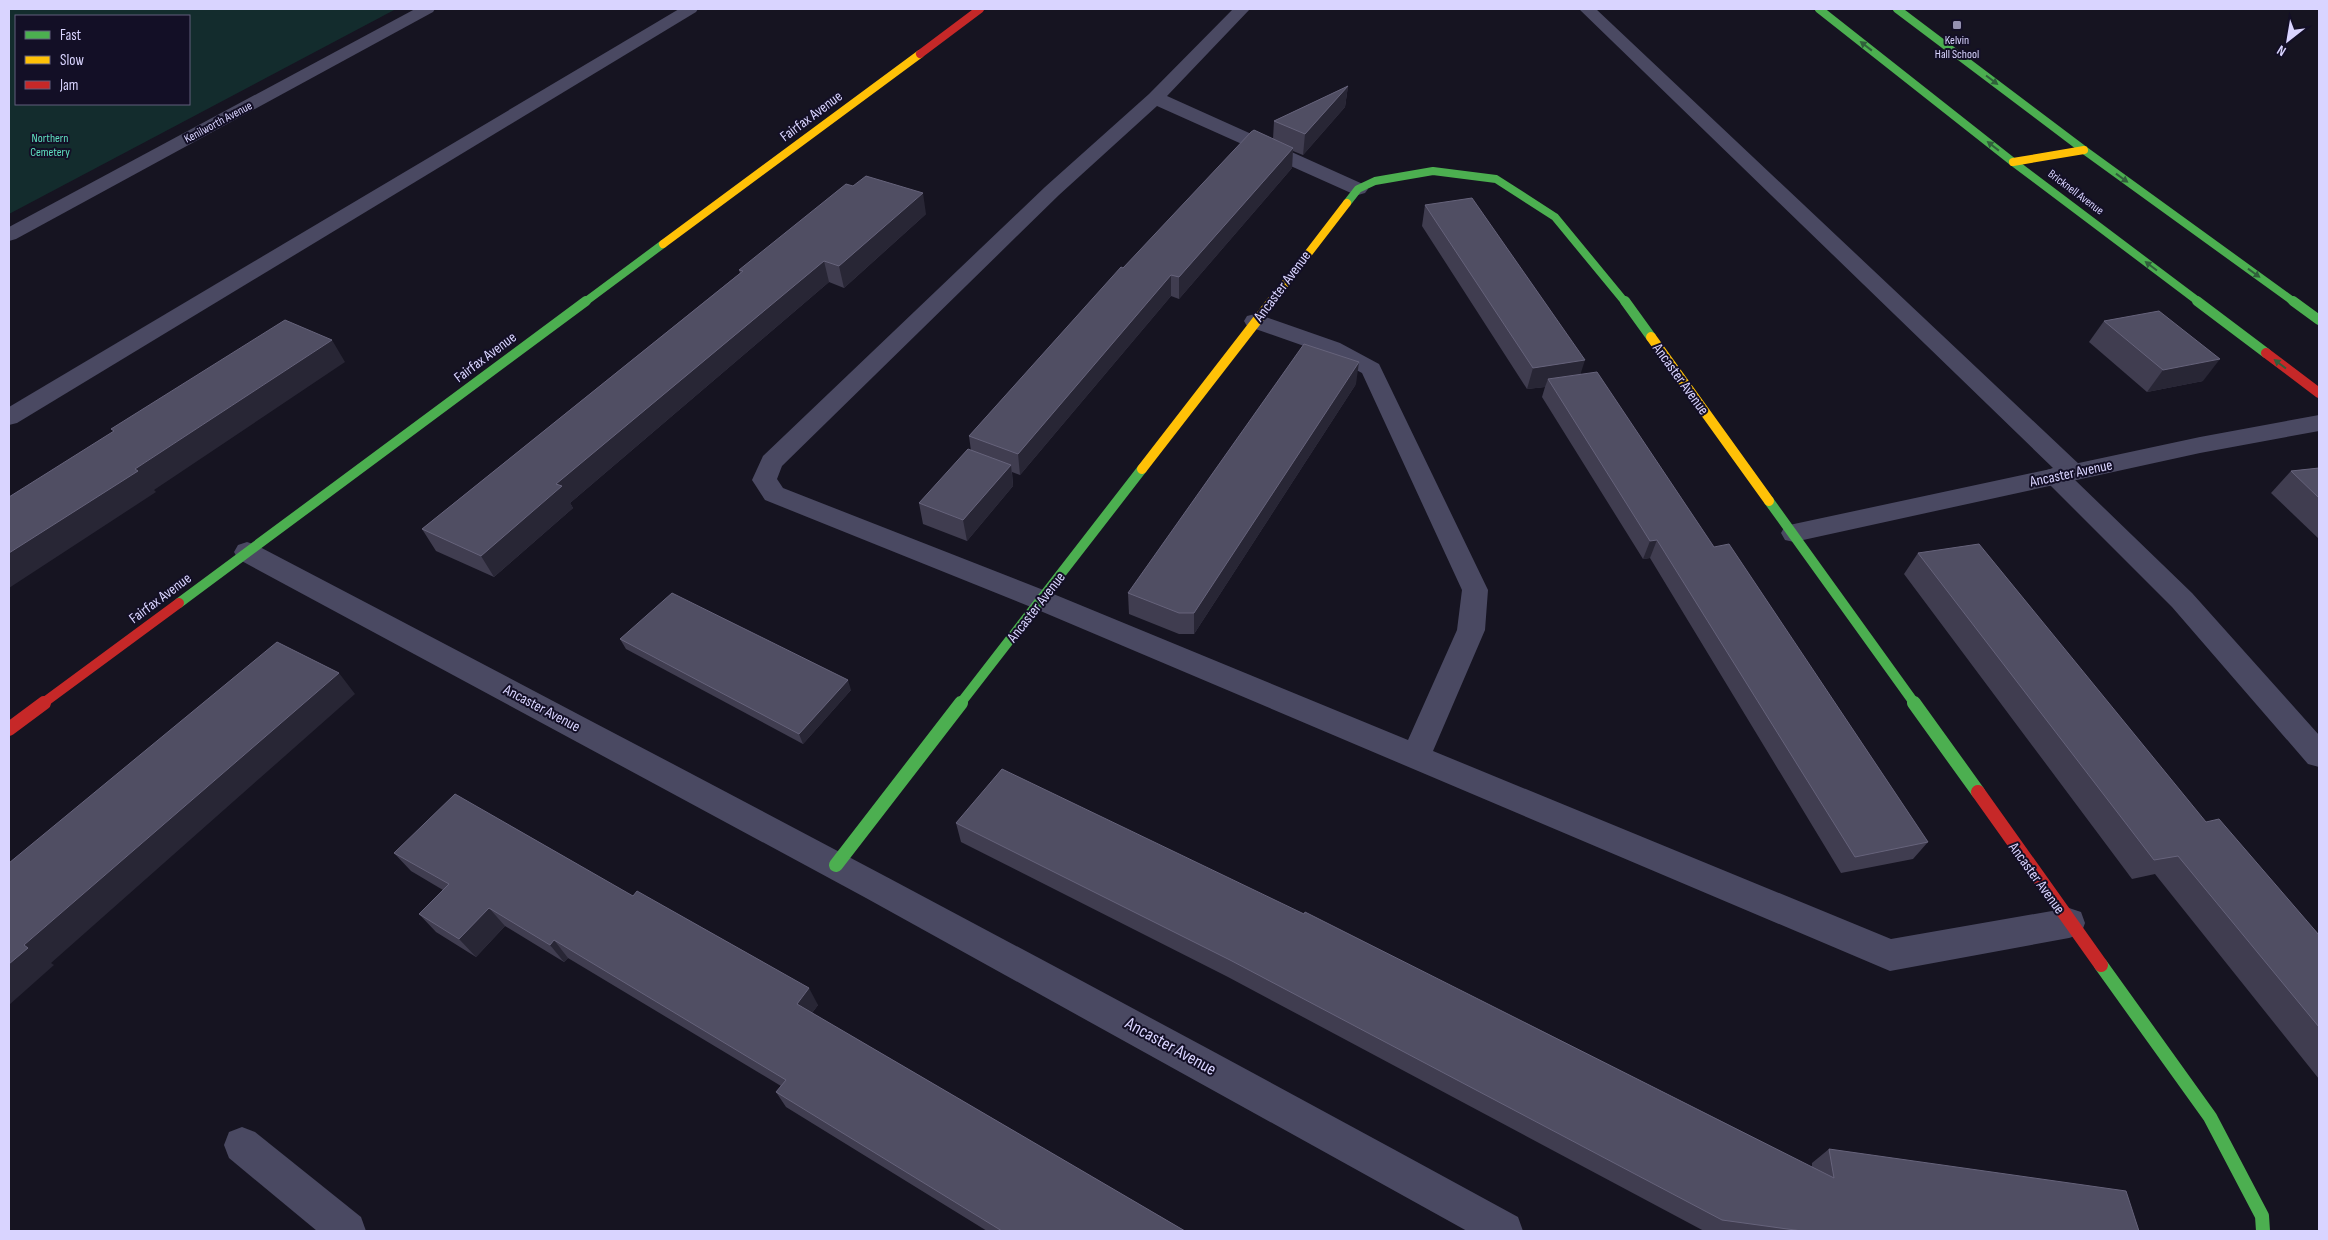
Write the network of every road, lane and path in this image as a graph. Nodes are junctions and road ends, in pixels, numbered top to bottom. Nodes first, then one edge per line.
1 (427, 9) edge
2 (690, 9) edge
3 (980, 9) edge
4 (1242, 9) edge
5 (1587, 9) edge
6 (1819, 9) edge
7 (1897, 9) edge
8 (1155, 98) junction
9 (2084, 150) junction
10 (2013, 162) junction
11 (1358, 189) junction
12 (9, 234) edge
13 (2319, 320) edge
14 (1255, 321) junction
15 (2319, 393) edge
16 (9, 418) edge
17 (2319, 423) edge
18 (2064, 474) junction
19 (1794, 533) junction
20 (247, 552) junction
21 (1041, 600) junction
22 (9, 729) edge
23 (2319, 755) edge
24 (1416, 756) junction
25 (836, 865) junction
26 (2070, 923) junction
27 (242, 1144) dead end
28 (347, 1231) edge
29 (1504, 1231) edge
30 (2263, 1231) edge

1 - 12 street, Kenilworth Avenue
2 - 16 street
3 - 20 street, Fairfax Avenue
4 - 8 street
5 - 18 street
10 -> 6 street, Bricknell Avenue
7 -> 9 street
8 - 11 street
8 - 21 street
9 - 10 street
9 -> 13 street
15 -> 10 street, Bricknell Avenue
11 - 14 street, Ancaster Avenue
11 - 19 street, Ancaster Avenue
14 - 21 street, Ancaster Avenue
14 - 24 street
17 - 18 street, Ancaster Avenue
18 - 19 street, Ancaster Avenue
18 - 23 street
19 - 26 street, Ancaster Avenue
20 - 22 street, Fairfax Avenue
20 - 25 street, Ancaster Avenue
21 - 24 street
21 - 25 street, Ancaster Avenue
24 - 26 street
25 - 29 street, Ancaster Avenue
26 - 30 street, Ancaster Avenue
27 - 28 street

